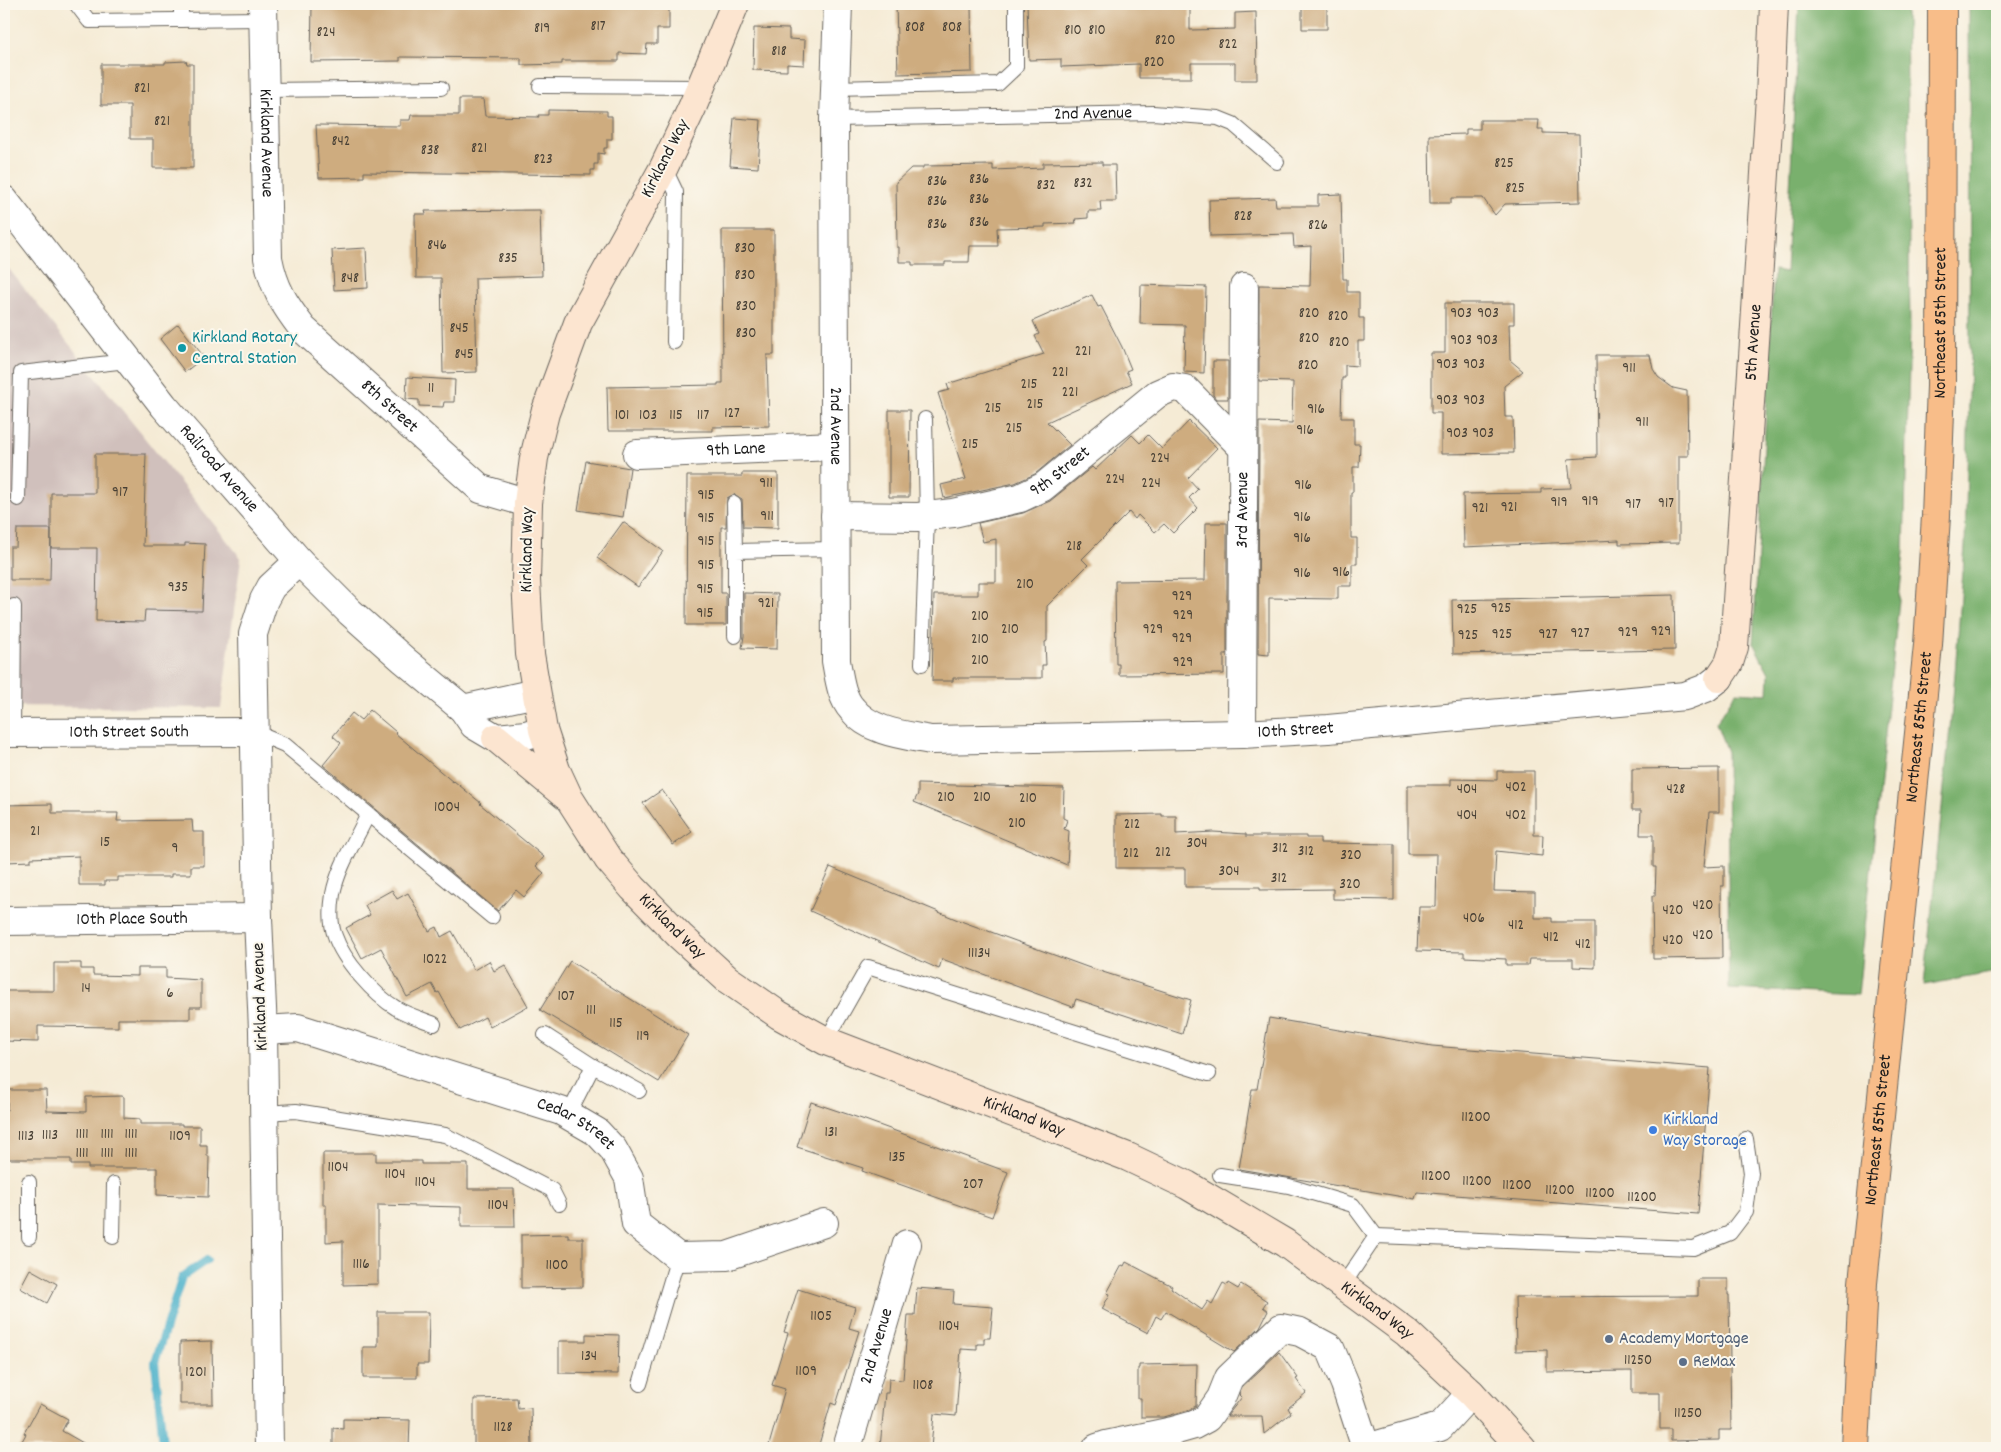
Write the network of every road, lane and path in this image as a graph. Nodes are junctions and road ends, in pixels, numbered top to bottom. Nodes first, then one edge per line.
1 (76, 4) edge
2 (181, 4) edge
3 (735, 4) edge
4 (838, 4) edge
5 (1016, 4) edge
6 (1774, 4) edge
7 (1942, 4) edge
8 (263, 11) edge
9 (181, 20) junction
10 (540, 86) dead end
11 (701, 87) junction
12 (441, 88) dead end
13 (835, 88) junction
14 (265, 90) junction
15 (834, 119) junction
16 (1277, 162) dead end
17 (664, 167) junction
18 (4, 200) edge
19 (273, 281) joint
20 (1244, 287) dead end
21 (674, 342) dead end
22 (127, 361) junction
23 (925, 419) dead end
24 (834, 446) junction
25 (1243, 448) junction
26 (637, 454) dead end
27 (18, 498) dead end
28 (528, 503) junction
29 (734, 503) dead end
30 (834, 516) junction
31 (927, 516) junction
32 (835, 549) junction
33 (735, 551) junction
34 (298, 561) junction
35 (14, 606) dead end
36 (734, 636) dead end
37 (922, 664) dead end
38 (1719, 678) joint
39 (536, 693) junction
40 (463, 709) junction
41 (868, 722) joint
42 (543, 730) junction
43 (254, 732) junction
44 (8, 733) edge
45 (1242, 734) junction
46 (496, 738) junction
47 (569, 798) junction
48 (368, 814) junction
49 (492, 917) dead end
50 (258, 918) junction
51 (4, 921) edge
52 (434, 1024) dead end
53 (263, 1030) junction
54 (545, 1035) dead end
55 (826, 1041) junction
56 (593, 1066) junction
57 (1209, 1074) dead end
58 (639, 1091) dead end
59 (265, 1113) junction
60 (568, 1115) junction
61 (1746, 1140) dead end
62 (1220, 1175) dead end
63 (29, 1182) dead end
64 (114, 1184) dead end
65 (559, 1204) dead end
66 (824, 1223) dead end
67 (1376, 1236) junction
68 (28, 1237) dead end
69 (113, 1237) dead end
70 (907, 1244) dead end
71 (678, 1257) junction
72 (1343, 1285) junction
73 (640, 1384) dead end
74 (1471, 1393) junction
75 (270, 1448) edge
76 (847, 1448) edge
77 (1097, 1448) edge
78 (1366, 1448) edge
79 (1522, 1448) edge
80 (1855, 1448) edge

1 - 9 lane
2 - 9 lane
3 - 11 main road, Kirkland Way
4 - 13 street, 2nd Avenue
5 - 13 lane
6 - 38 main road, 5th Avenue
7 - 80 main road, Northeast 85th Street
8 - 9 lane
8 - 14 street, Kirkland Avenue
10 - 11 lane
11 - 17 main road, Kirkland Way
12 - 14 lane
13 - 15 street, 2nd Avenue
14 - 19 street, Kirkland Avenue
15 - 16 lane, 2nd Avenue
15 - 24 street, 2nd Avenue
17 - 21 lane
17 - 28 main road, Kirkland Way
18 - 22 street, Railroad Avenue
19 - 28 street, 8th Street
20 - 25 street, 3rd Avenue
22 - 27 lane
22 - 34 street, Railroad Avenue
23 - 31 lane
24 - 26 street, 9th Lane
24 - 30 street, 2nd Avenue
25 - 31 street, 9th Street
25 - 45 street, 3rd Avenue
28 - 39 main road, Kirkland Way
29 - 33 lane
30 - 31 street, 9th Street
30 - 32 street, 2nd Avenue
31 - 37 lane
32 - 33 lane
32 - 41 street, 2nd Avenue
33 - 36 lane
34 - 40 street, Railroad Avenue
34 - 43 street, Kirkland Avenue
35 - 44 lane
38 - 45 street, 10th Street
39 - 40 street
39 - 42 main road, Kirkland Way
40 - 46 street, Railroad Avenue
41 - 45 street, 10th Street
42 - 46 street
42 - 47 main road, Kirkland Way
43 - 44 street, 10th Street South
43 - 48 lane
43 - 50 street, Kirkland Avenue
46 - 47 main road
47 - 55 main road, Kirkland Way
48 - 49 lane
48 - 52 lane
50 - 51 street, 10th Place South
50 - 53 street, Kirkland Avenue
53 - 59 street, Kirkland Avenue
53 - 60 street, Cedar Street
54 - 56 lane
55 - 57 lane
55 - 72 main road, Kirkland Way
56 - 58 lane
56 - 60 lane
59 - 65 lane
59 - 75 street, Kirkland Avenue
60 - 71 street, Cedar Street
61 - 67 lane
62 - 67 lane
63 - 68 lane
64 - 69 lane
66 - 71 street
67 - 72 lane
70 - 76 street, 2nd Avenue
71 - 73 lane
72 - 74 main road, Kirkland Way
74 - 78 street
74 - 79 main road, Kirkland Way
77 - 78 street

